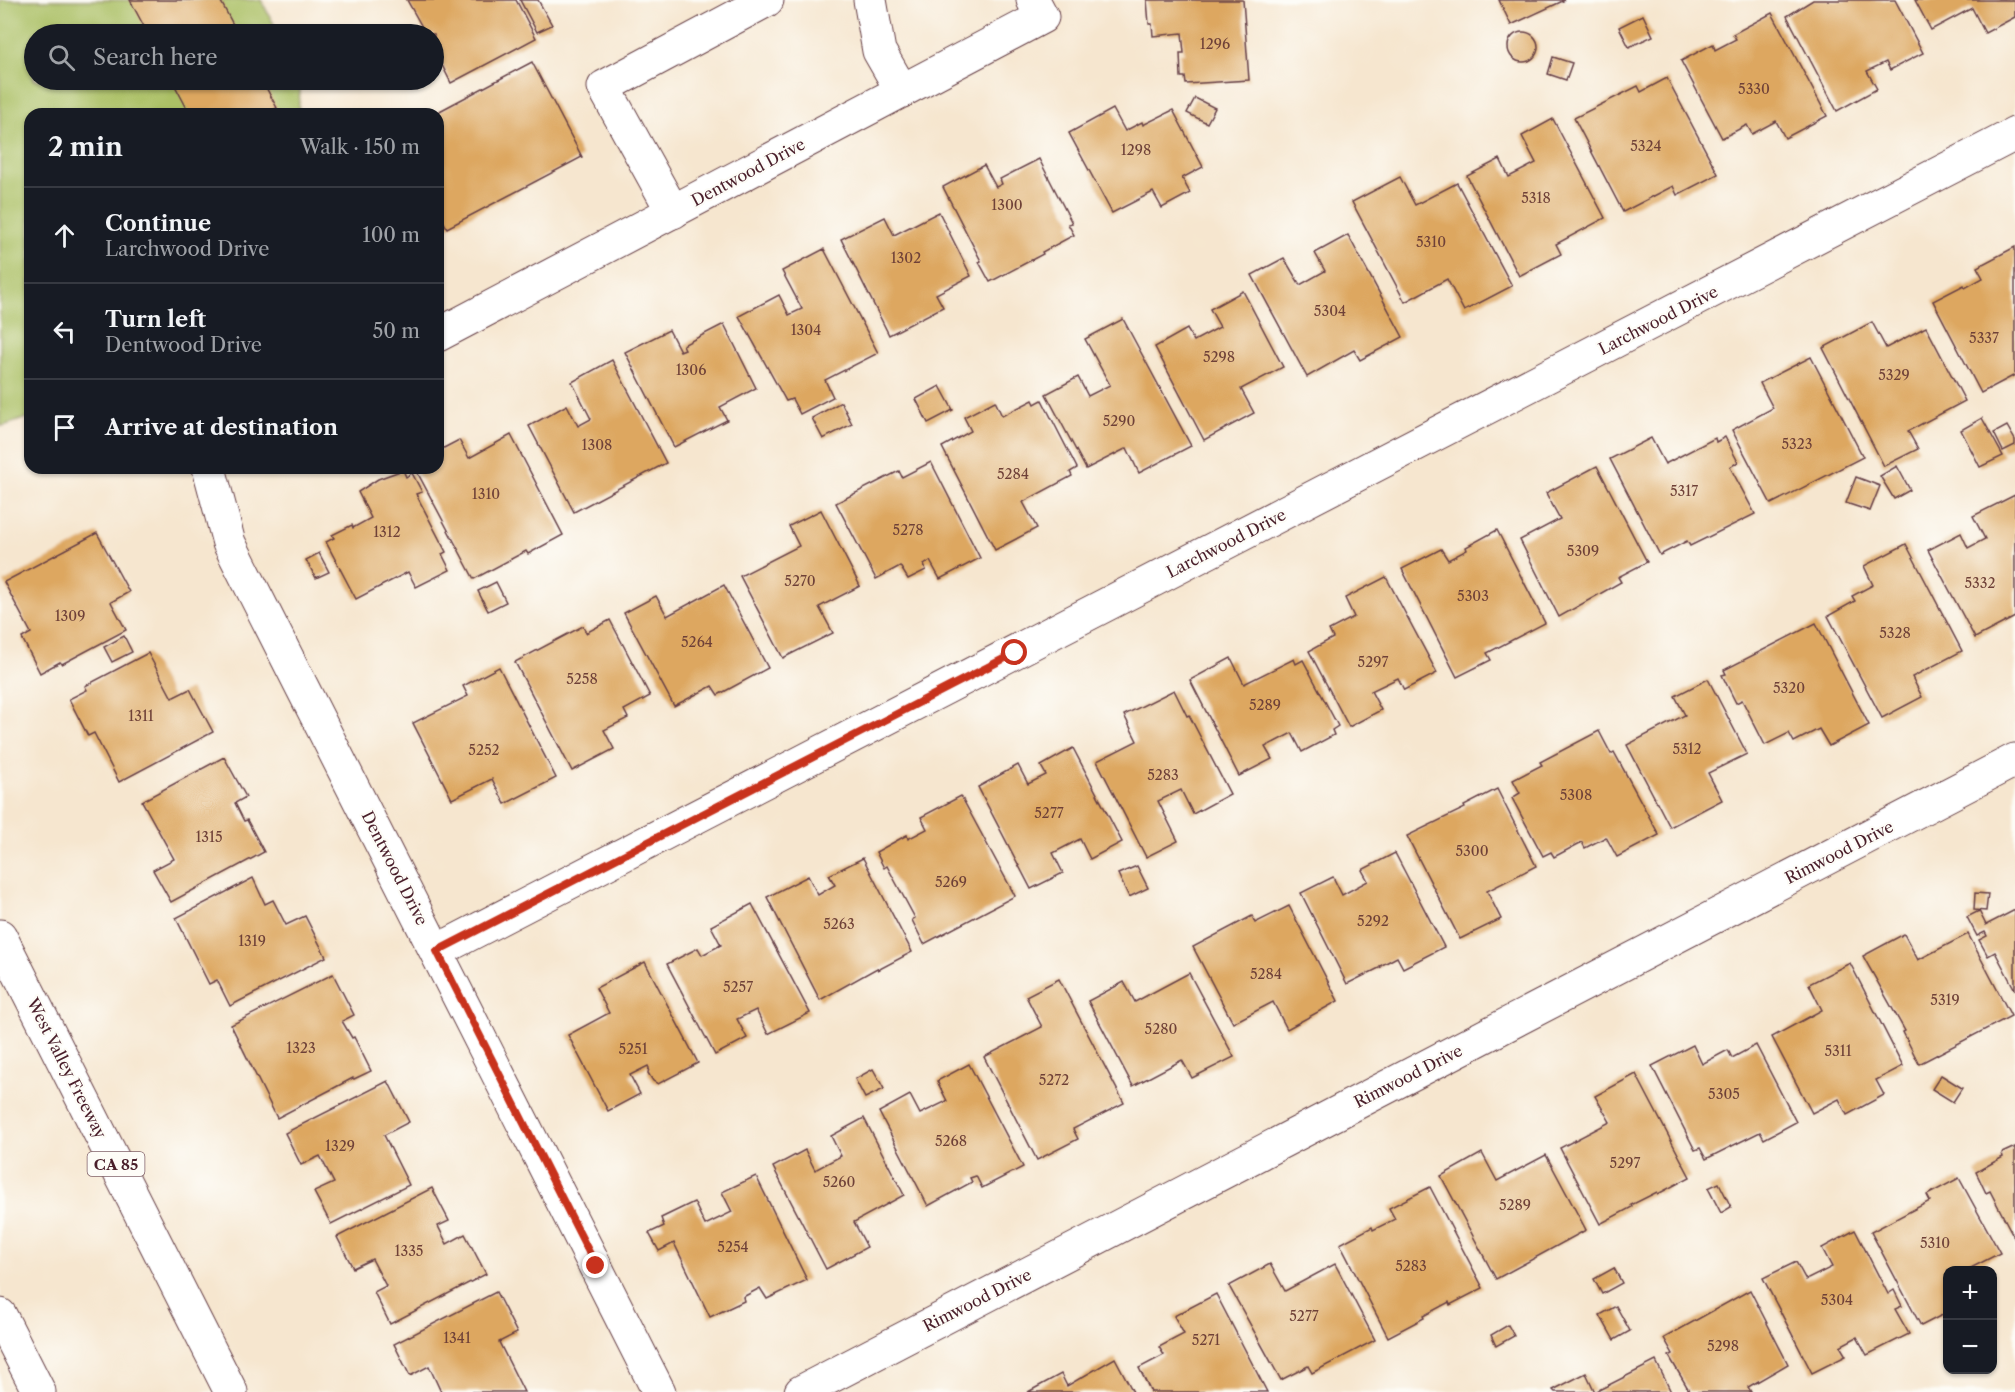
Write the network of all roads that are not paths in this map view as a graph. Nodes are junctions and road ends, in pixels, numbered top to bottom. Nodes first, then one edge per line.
1 (766, 0) edge
2 (870, 0) edge
3 (1033, 0) edge
4 (902, 91) junction
5 (2015, 134) edge
6 (672, 212) junction
7 (444, 332) edge
8 (210, 474) edge
9 (2015, 760) edge
10 (0, 936) edge
11 (437, 951) junction
12 (0, 1315) edge
13 (39, 1392) edge
14 (231, 1392) edge
15 (659, 1392) edge
16 (801, 1392) edge

1 - 6 main road
2 - 4 main road
3 - 4 main road, Dentwood Drive
4 - 6 main road, Dentwood Drive
5 - 11 main road, Larchwood Drive
6 - 7 main road, Dentwood Drive
8 - 11 main road, Dentwood Drive
9 - 16 main road, Rimwood Drive
10 - 14 main road, West Valley Freeway / CA 85
11 - 15 main road, Dentwood Drive
12 - 13 main road

